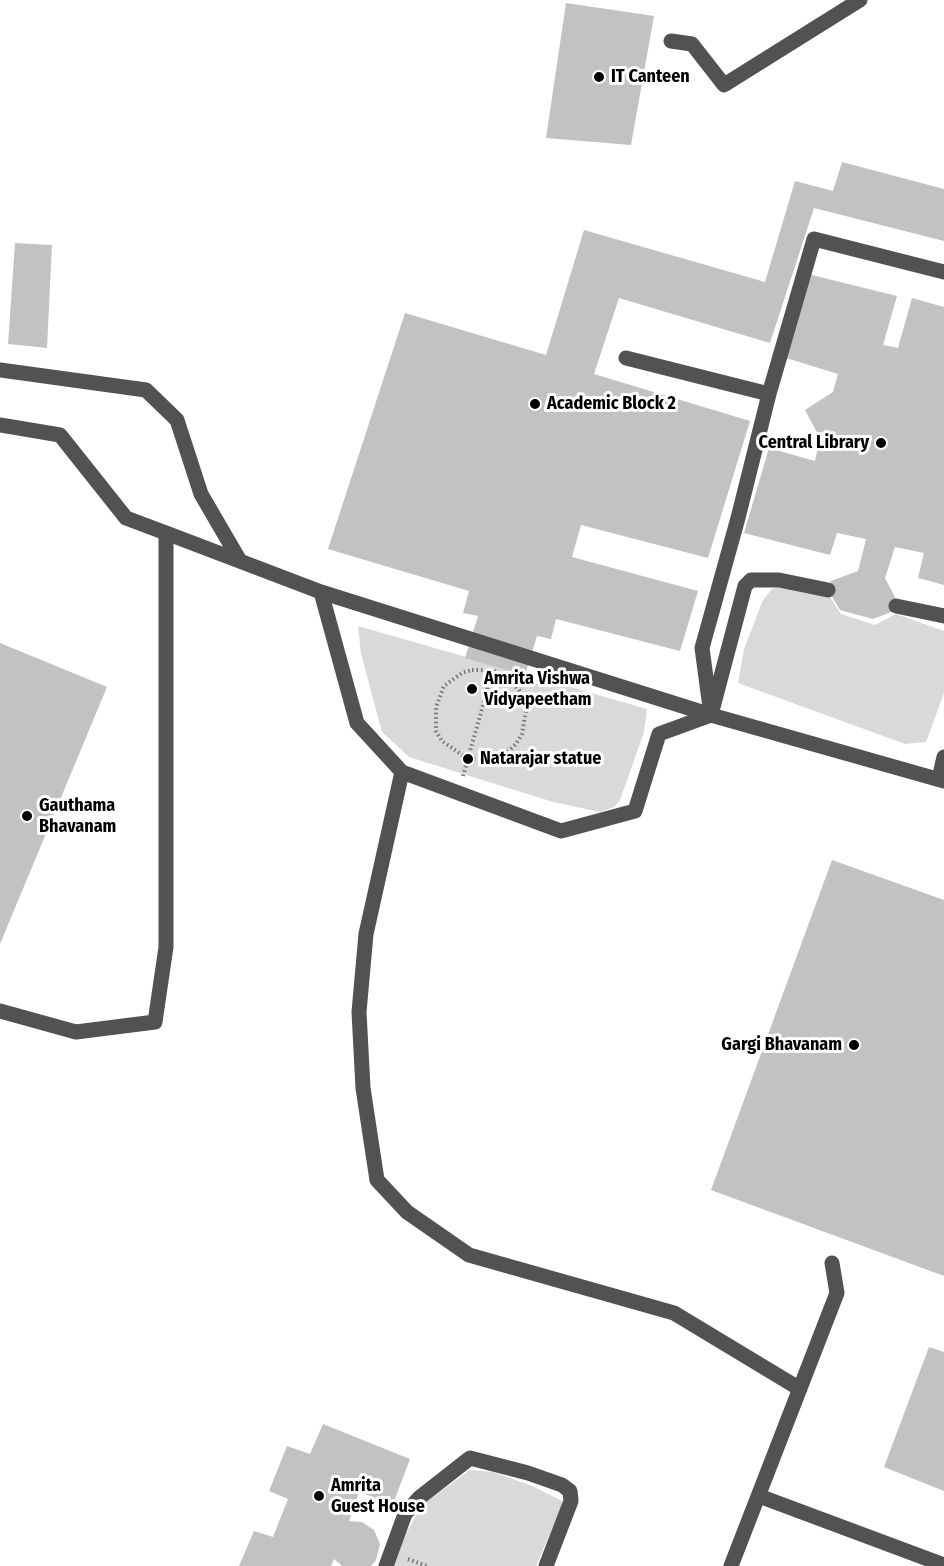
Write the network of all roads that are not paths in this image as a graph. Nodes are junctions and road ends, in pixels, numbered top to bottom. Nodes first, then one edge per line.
1 (860, 0) edge
2 (670, 41) dead end
3 (944, 272) edge
4 (626, 358) dead end
5 (0, 370) edge
6 (769, 393) junction
7 (0, 425) edge
8 (166, 533) junction
9 (240, 561) junction
10 (828, 590) dead end
11 (321, 592) junction
12 (896, 606) dead end
13 (944, 616) edge
14 (711, 715) junction
15 (944, 758) edge
16 (402, 772) junction
17 (941, 780) edge
18 (0, 1011) edge
19 (832, 1263) dead end
20 (800, 1389) junction
21 (759, 1496) junction
22 (944, 1565) edge
23 (386, 1566) edge
24 (546, 1566) edge
25 (731, 1566) edge

1 - 2 street
3 - 6 street
4 - 6 street
5 - 9 street
6 - 14 street
7 - 8 street
8 - 9 street
8 - 18 street
9 - 11 street
10 - 14 street
11 - 14 street
11 - 16 street
12 - 13 street
14 - 16 street
14 - 17 street
15 - 17 street
16 - 20 street
19 - 20 street
20 - 21 street
21 - 22 street
21 - 25 street
23 - 24 street

